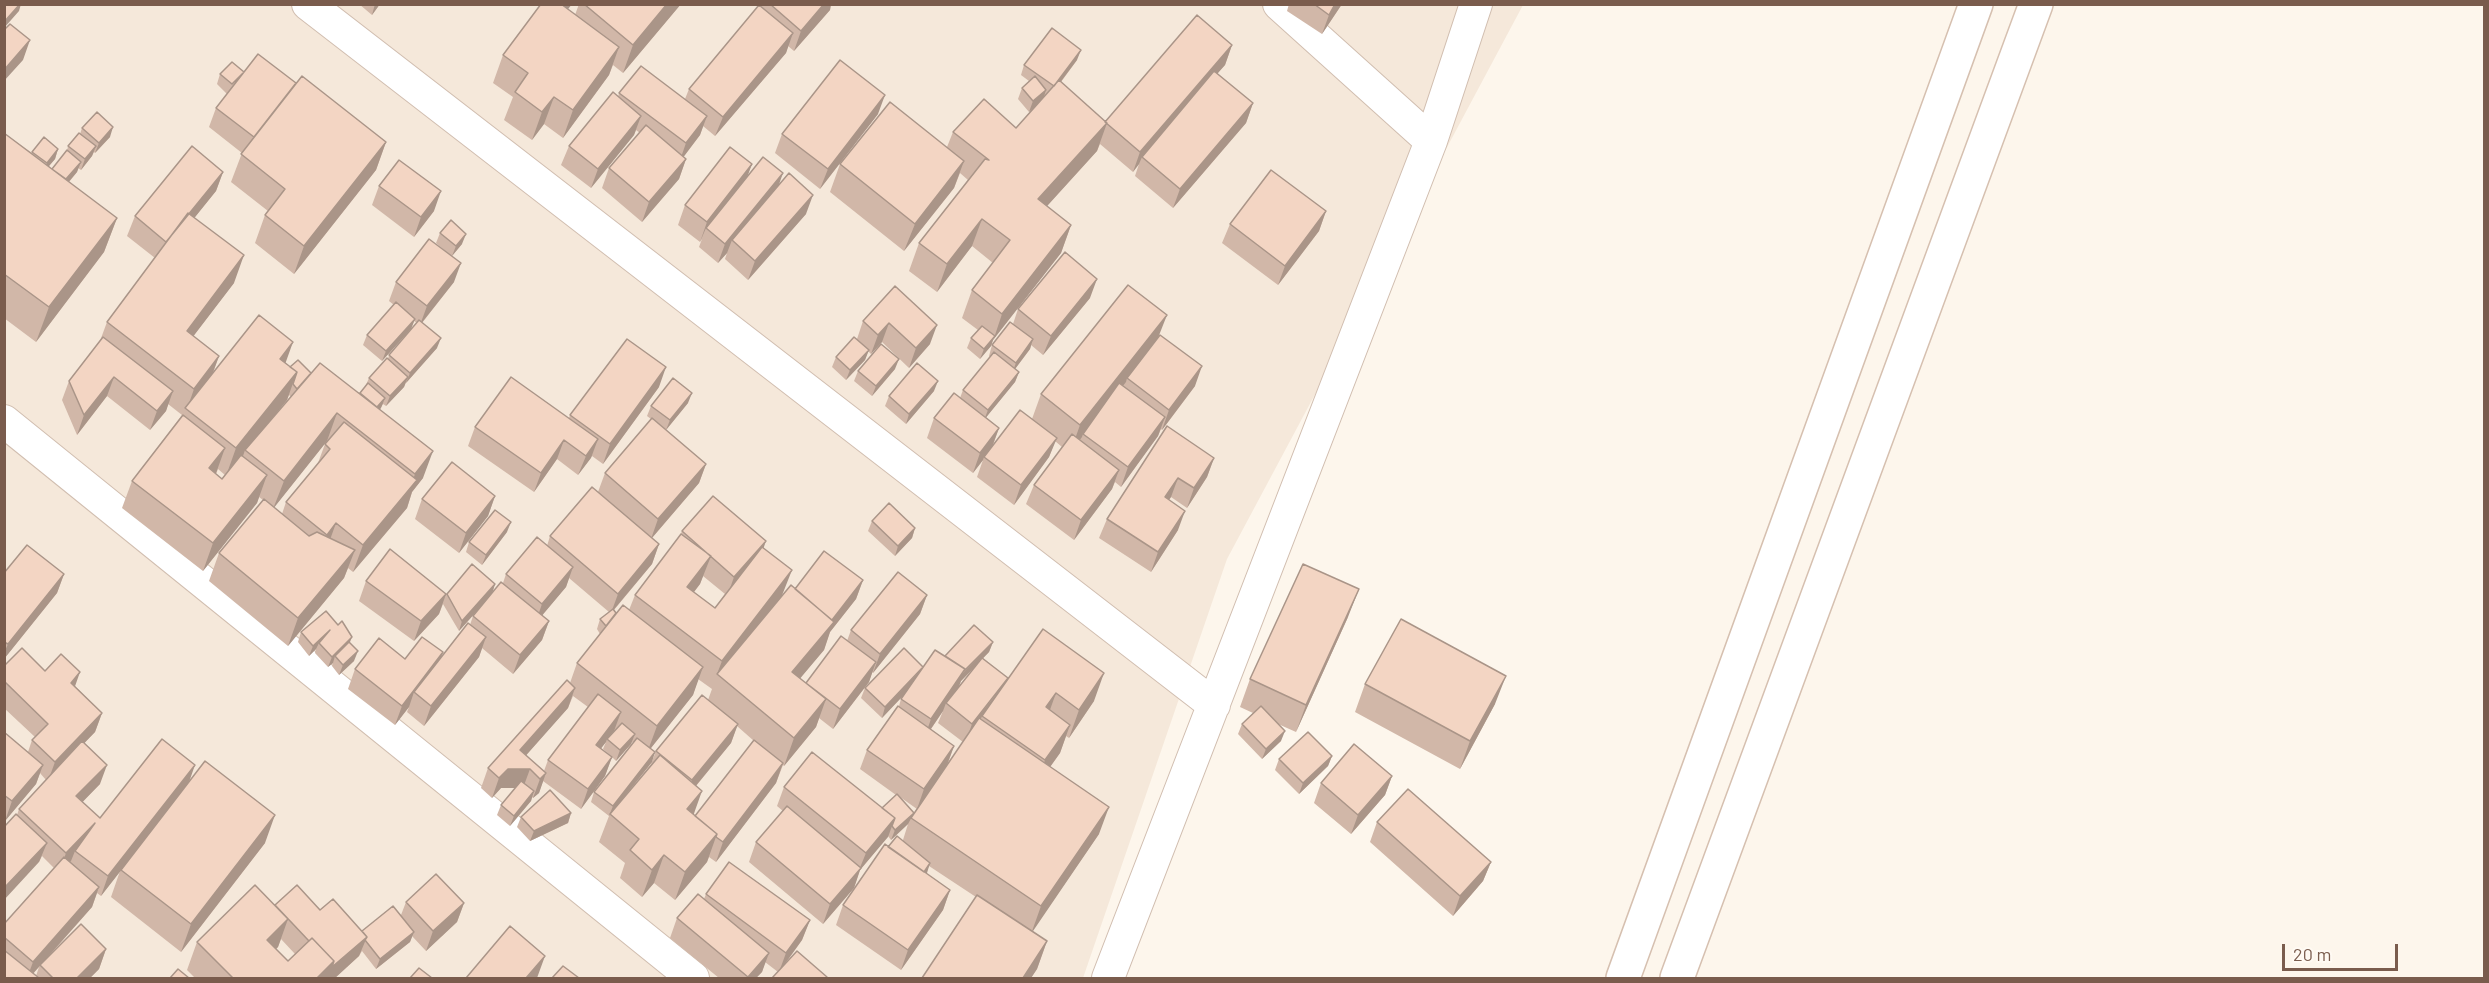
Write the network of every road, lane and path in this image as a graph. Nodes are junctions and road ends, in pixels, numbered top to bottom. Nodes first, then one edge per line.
1 (309, 4) edge
2 (1279, 4) edge
3 (1476, 4) edge
4 (1976, 4) edge
5 (2036, 4) edge
6 (1431, 141) junction
7 (4, 421) edge
8 (1214, 705) junction
9 (693, 978) edge
10 (1108, 978) edge
11 (1623, 978) edge
12 (1677, 978) edge

1 - 8 street
2 - 6 street
3 - 6 street
4 - 11 main road
5 - 12 main road
6 - 8 street
7 - 9 street
8 - 10 street

